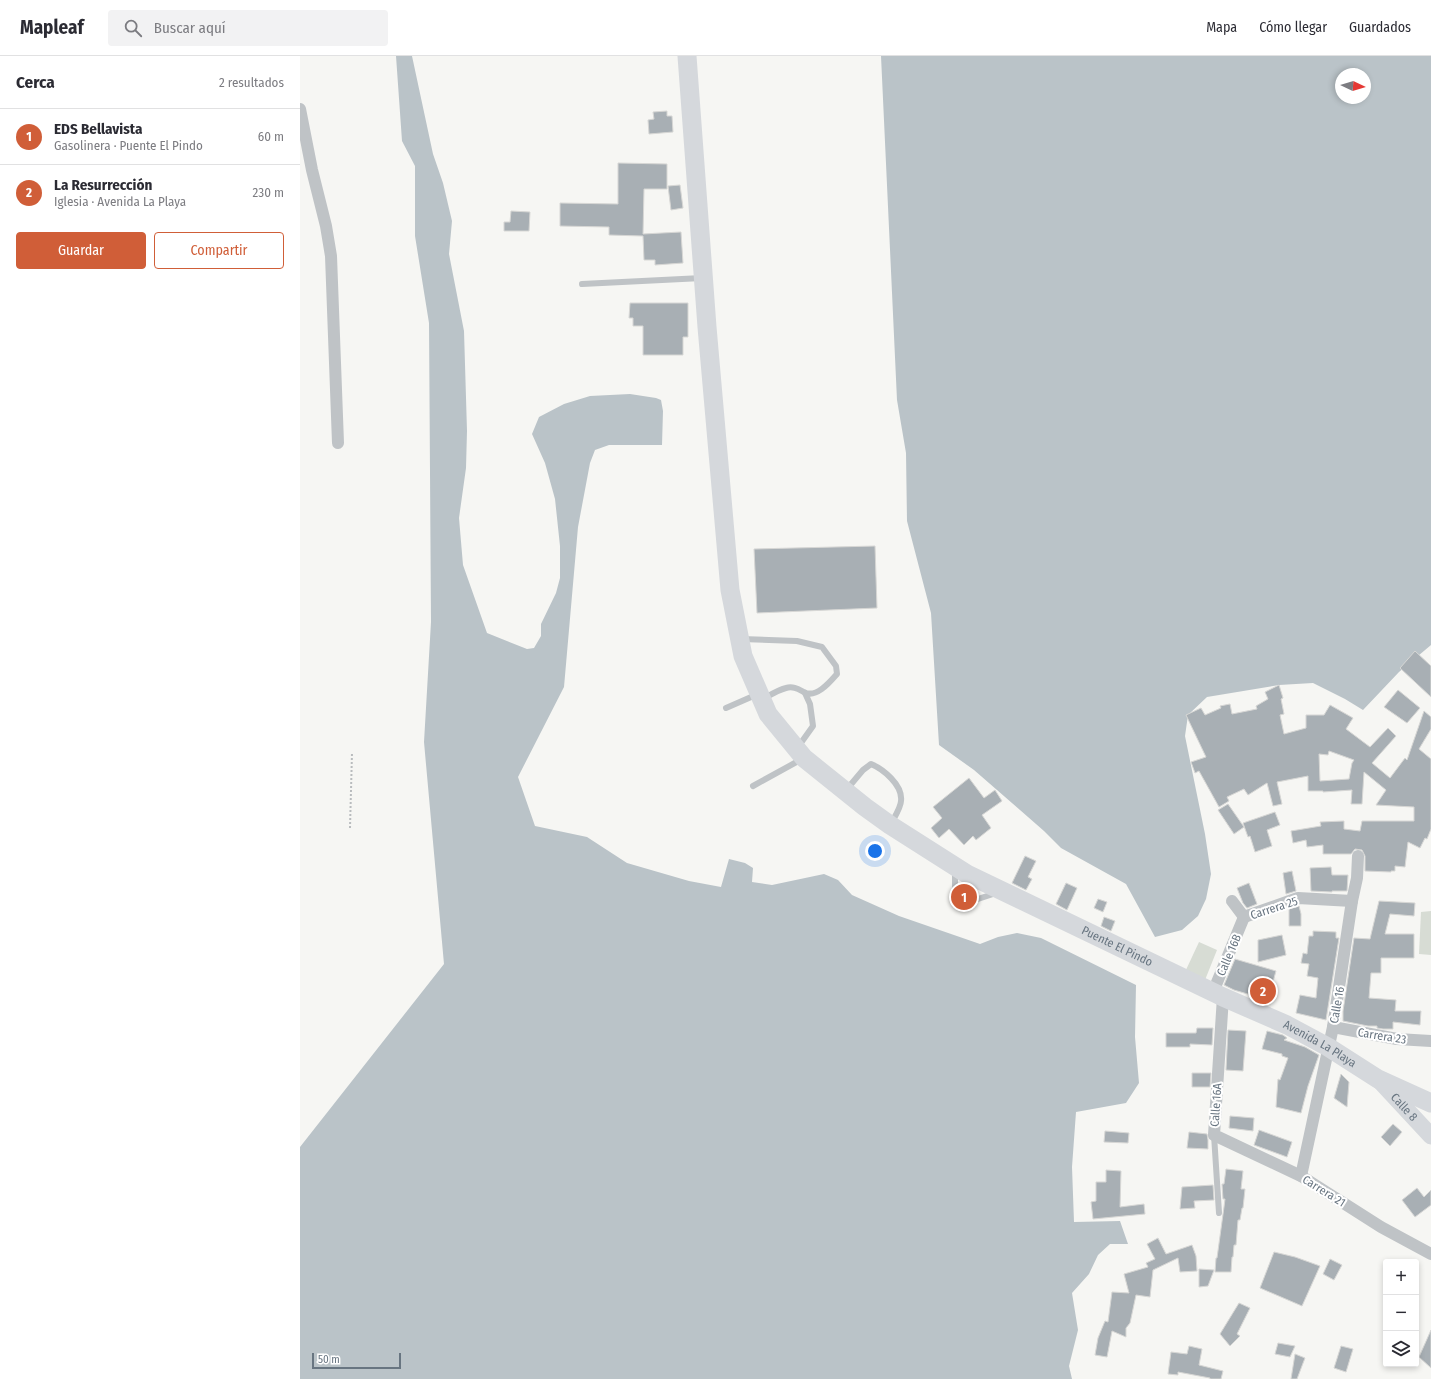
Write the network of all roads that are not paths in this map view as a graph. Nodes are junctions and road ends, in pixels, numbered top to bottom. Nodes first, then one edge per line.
1 (687, 56) edge
2 (300, 109) edge
3 (704, 278) junction
4 (582, 284) dead end
5 (338, 443) dead end
6 (740, 639) junction
7 (805, 693) junction
8 (760, 696) junction
9 (726, 708) dead end
10 (800, 754) junction
11 (753, 786) dead end
12 (845, 791) junction
13 (890, 825) junction
14 (1358, 856) dead end
15 (955, 867) junction
16 (958, 890) dead end
17 (1002, 892) junction
18 (971, 899) dead end
19 (1232, 901) dead end
20 (1352, 901) junction
21 (1244, 917) junction
22 (1214, 992) junction
23 (1333, 1028) junction
24 (1431, 1041) edge
25 (1328, 1047) junction
26 (1378, 1078) junction
27 (1431, 1103) edge
28 (1214, 1135) junction
29 (1431, 1136) edge
30 (1301, 1176) junction
31 (1219, 1213) dead end
32 (1431, 1254) edge

1 - 3 main road, Puente El Pindo
2 - 5 street
3 - 4 lane
3 - 6 main road, Puente El Pindo
6 - 7 lane
6 - 8 main road, Puente El Pindo
7 - 8 lane
7 - 10 lane
8 - 9 lane
8 - 10 main road, Puente El Pindo
10 - 11 lane
10 - 12 main road, Puente El Pindo
12 - 13 main road, Puente El Pindo
12 - 13 lane
13 - 15 main road, Puente El Pindo
14 - 20 street, Calle 16
15 - 16 lane
15 - 17 main road, Puente El Pindo
17 - 18 lane
17 - 22 main road, Puente El Pindo
19 - 21 street
20 - 21 street, Carrera 25
20 - 23 street, Calle 16
21 - 22 street, Calle 16B
22 - 25 main road, Avenida La Playa
22 - 28 street, Calle 16A
23 - 24 street, Carrera 23
23 - 25 street, Calle 16
25 - 26 main road, Avenida La Playa
25 - 30 street, Calle 16
26 - 27 main road, Avenida La Playa
26 - 29 main road, Calle 8
28 - 30 street, Carrera 21
28 - 31 lane, Calle 16A
30 - 32 street, Carrera 21

